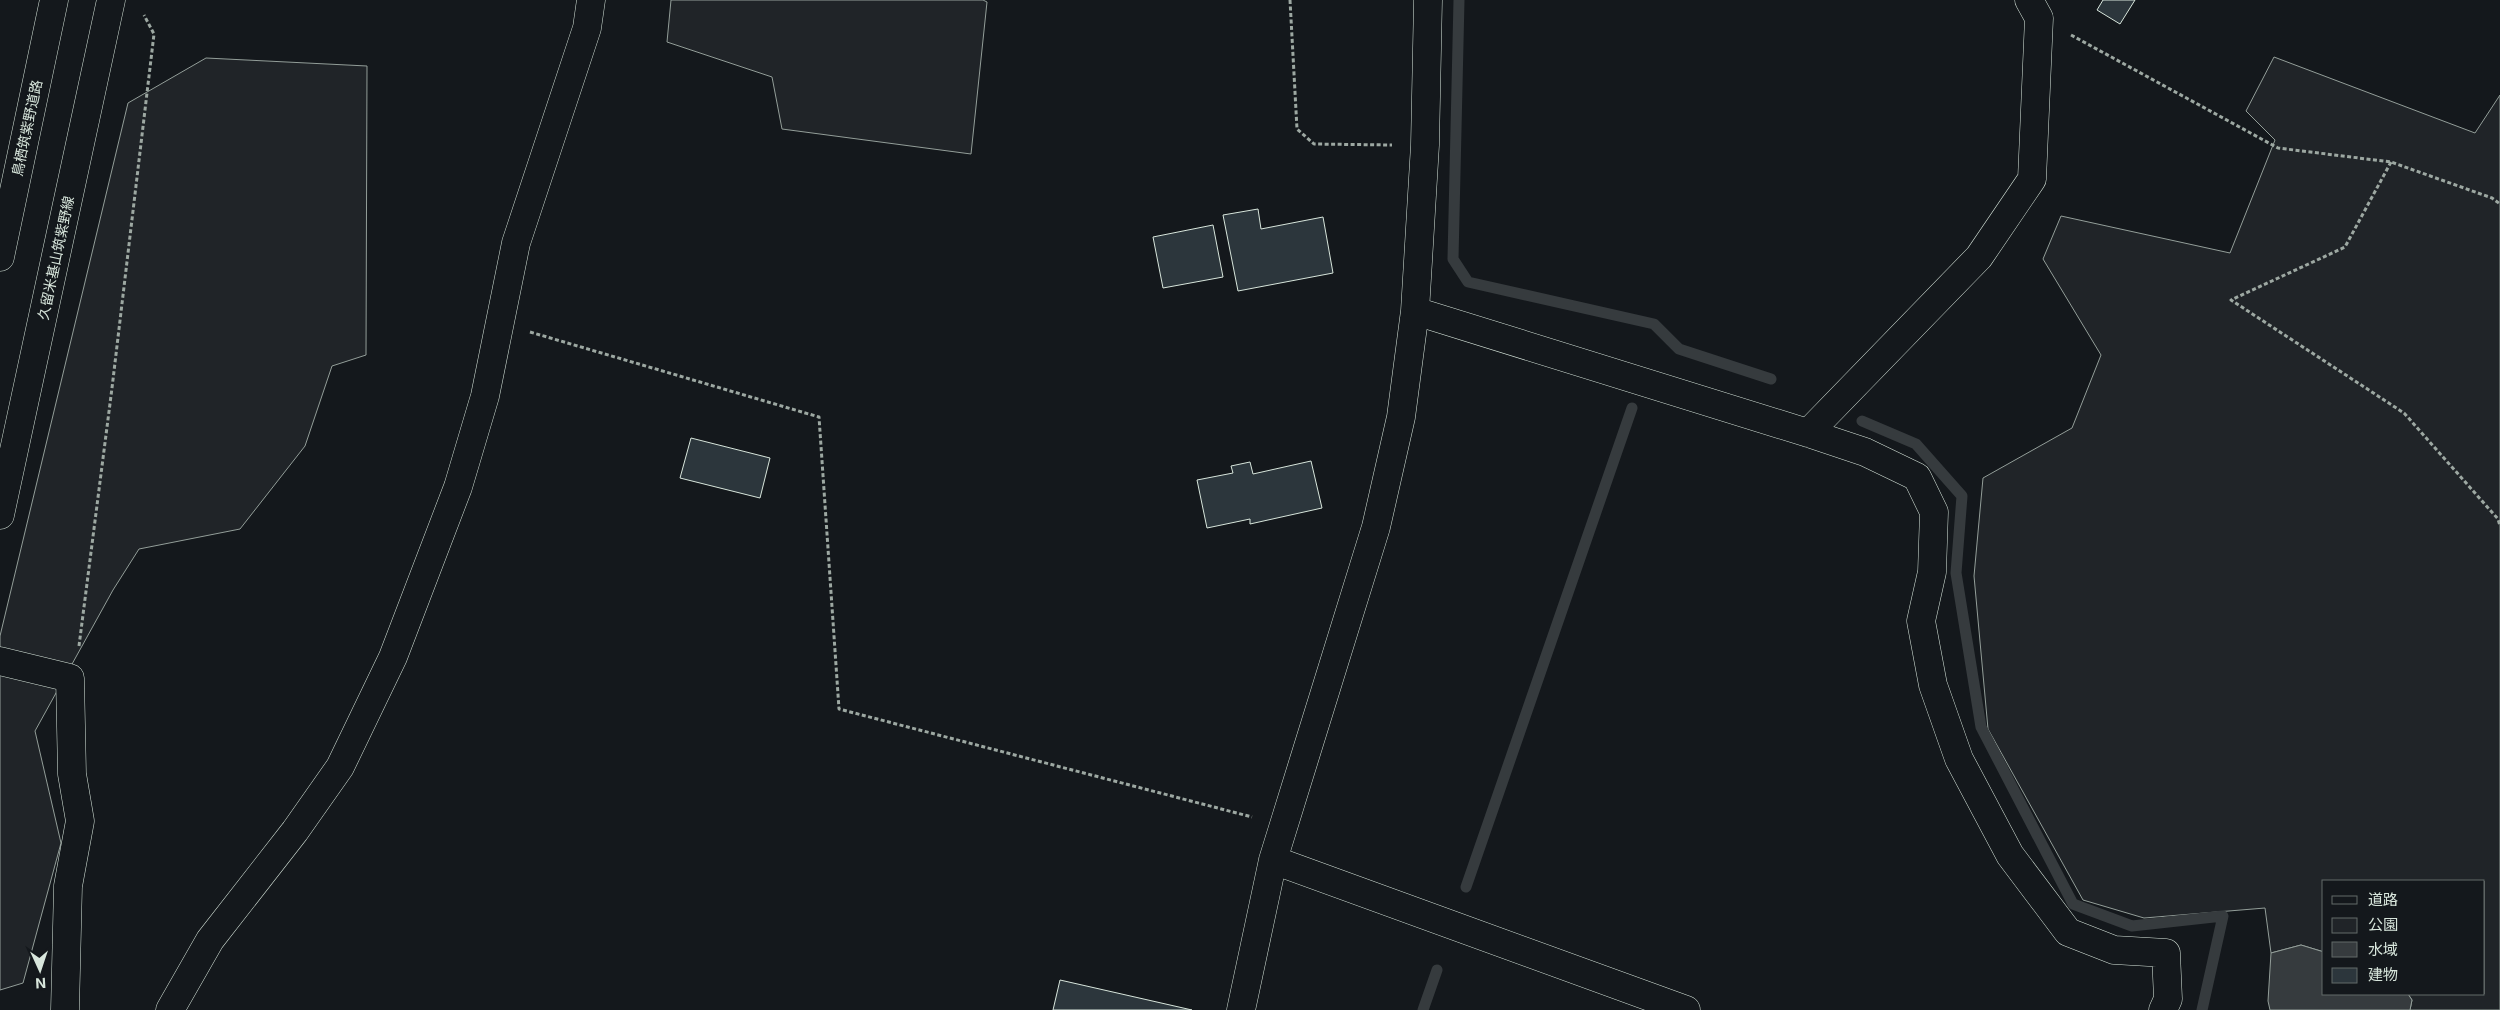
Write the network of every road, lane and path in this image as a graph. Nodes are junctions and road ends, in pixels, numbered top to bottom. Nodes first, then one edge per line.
1 (54, 0) edge
2 (111, 0) edge
3 (591, 0) edge
4 (1290, 0) edge
5 (1428, 0) edge
6 (2034, 9) edge
7 (144, 14) dead end
8 (1425, 145) junction
9 (2390, 162) junction
10 (2500, 204) edge
11 (0, 256) edge
12 (1415, 311) junction
13 (500, 323) junction
14 (1808, 433) junction
15 (0, 515) edge
16 (2500, 526) edge
17 (0, 661) edge
18 (70, 678) junction
19 (1282, 824) junction
20 (1272, 860) junction
21 (65, 1010) edge
22 (170, 1010) edge
23 (1241, 1010) edge
24 (1686, 1010) edge
25 (2163, 1010) edge

1 - 11 street, 鳥栖筑紫野道路
2 - 15 street, 久留米基山筑紫野線
3 - 13 street
4 - 8 path
5 - 8 street
6 - 9 path
6 - 14 street
7 - 18 path
8 - 12 street
9 - 10 path
9 - 16 path
12 - 14 street
12 - 19 street
13 - 19 path
13 - 22 street
14 - 25 street
17 - 18 street
18 - 21 street
19 - 20 street
20 - 23 street
20 - 24 street

